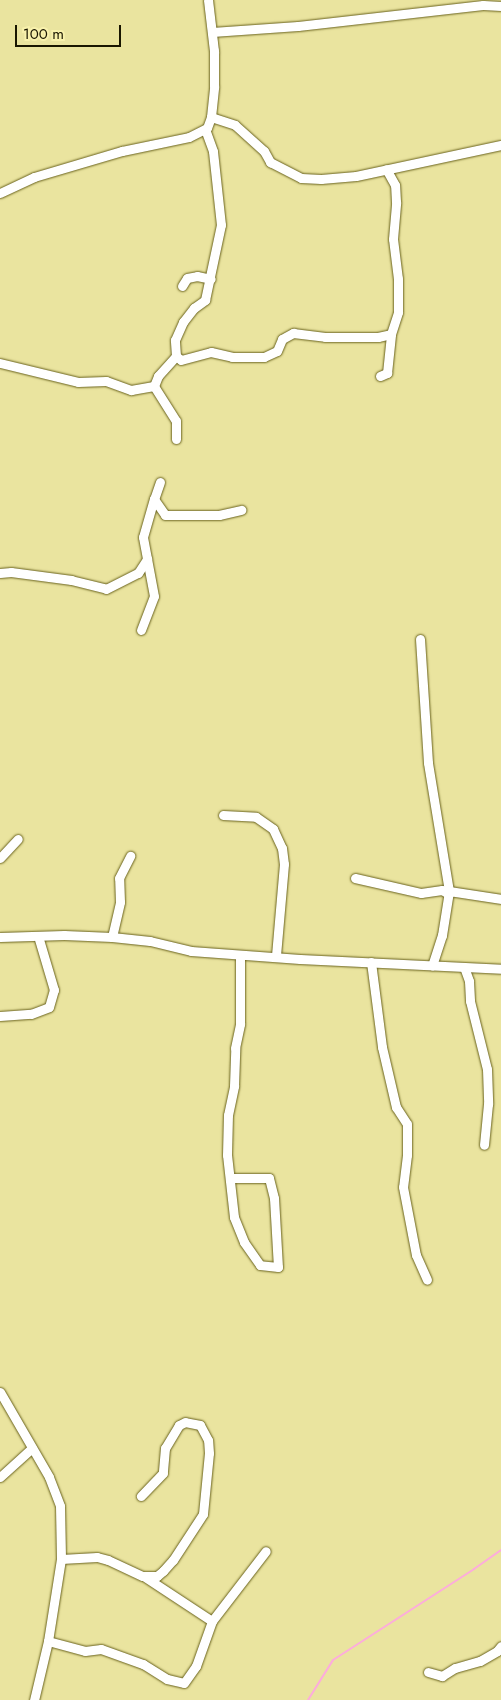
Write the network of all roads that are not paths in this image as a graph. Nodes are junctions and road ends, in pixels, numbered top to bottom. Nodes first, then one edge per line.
1 (208, 0) edge
2 (501, 6) edge
3 (212, 32) junction
4 (211, 117) junction
5 (205, 129) junction
6 (501, 144) edge
7 (386, 169) junction
8 (0, 193) edge
9 (211, 279) junction
10 (182, 286) dead end
11 (391, 334) junction
12 (176, 356) junction
13 (0, 363) edge
14 (380, 376) dead end
15 (154, 386) junction
16 (176, 439) dead end
17 (160, 482) dead end
18 (154, 499) junction
19 (241, 510) dead end
20 (147, 559) junction
21 (0, 573) edge
22 (140, 630) dead end
23 (420, 638) dead end
24 (223, 815) dead end
25 (18, 839) dead end
26 (130, 856) dead end
27 (0, 858) edge
28 (356, 878) dead end
29 (449, 893) junction
30 (501, 899) edge
31 (38, 936) junction
32 (0, 937) edge
33 (112, 937) junction
34 (240, 955) junction
35 (276, 956) junction
36 (371, 962) junction
37 (432, 965) junction
38 (464, 967) junction
39 (501, 969) edge
40 (0, 1016) edge
41 (484, 1145) dead end
42 (231, 1178) junction
43 (427, 1280) dead end
44 (0, 1392) edge
45 (32, 1448) junction
46 (0, 1477) edge
47 (141, 1496) dead end
48 (266, 1551) dead end
49 (62, 1559) junction
50 (142, 1576) junction
51 (212, 1621) junction
52 (48, 1641) junction
53 (501, 1646) edge
54 (428, 1672) dead end
55 (34, 1700) edge

1 - 3 street
2 - 3 street
3 - 4 street
4 - 5 street
4 - 7 street
5 - 8 street
5 - 9 street
6 - 7 street
7 - 11 street
9 - 10 street
9 - 12 street
11 - 12 street
11 - 14 street
12 - 15 street
13 - 15 street
15 - 16 street
17 - 18 street
18 - 19 street
18 - 20 street
20 - 21 street
20 - 22 street
23 - 29 street
24 - 35 street
25 - 27 street
26 - 33 street
28 - 29 street
29 - 30 street
29 - 37 street
31 - 32 street
31 - 33 street
31 - 40 street
33 - 34 street
34 - 35 street
34 - 42 street
35 - 36 street
36 - 37 street
36 - 43 street
37 - 38 street
38 - 39 street
38 - 41 street
42 - 42 street
44 - 45 street
45 - 46 street
45 - 49 street
47 - 50 street
48 - 51 street
49 - 50 street
49 - 52 street
50 - 51 street
51 - 52 street
52 - 55 street
53 - 54 street

